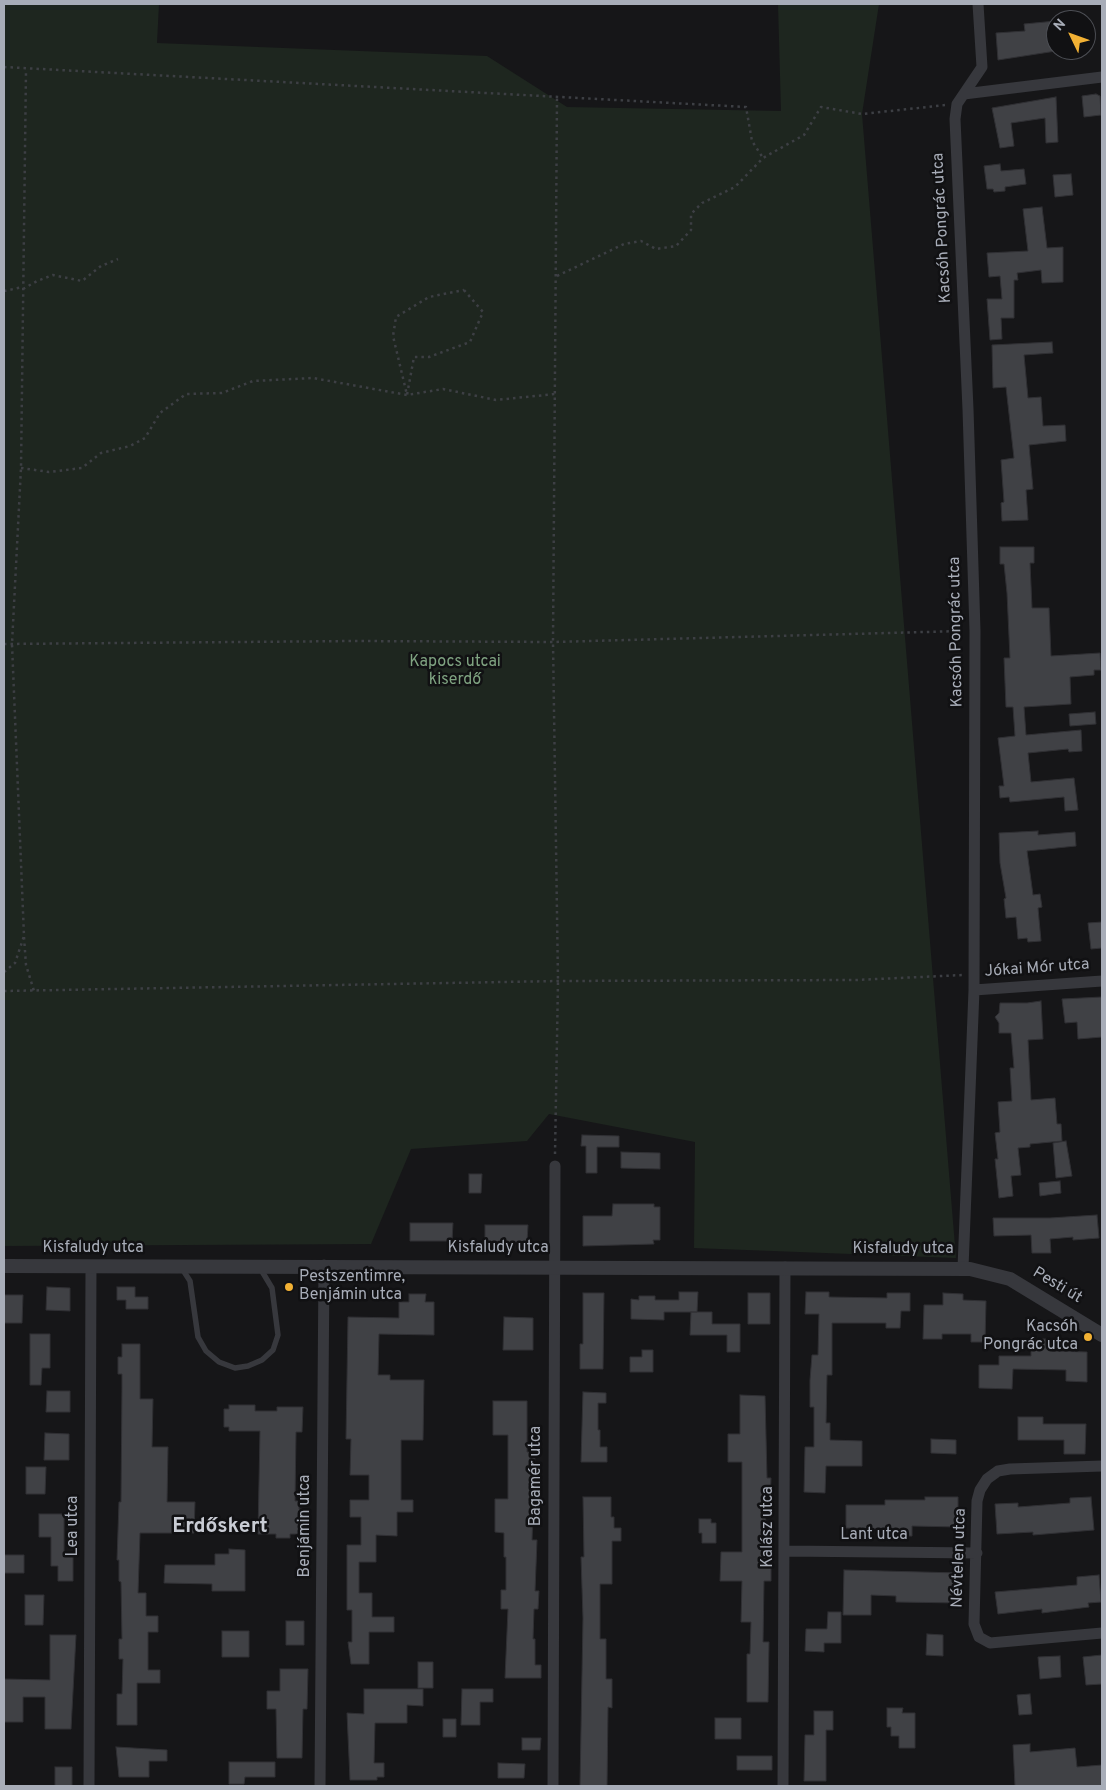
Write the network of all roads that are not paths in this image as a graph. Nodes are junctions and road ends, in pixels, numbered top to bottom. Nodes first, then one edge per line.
1 (978, 4) edge
2 (1102, 77) edge
3 (961, 99) junction
4 (1102, 980) edge
5 (974, 990) junction
6 (555, 1166) road end
7 (4, 1266) edge
8 (91, 1266) junction
9 (259, 1266) junction
10 (324, 1266) junction
11 (181, 1267) junction
12 (554, 1267) junction
13 (785, 1267) junction
14 (963, 1268) junction
15 (992, 1273) joint
16 (1102, 1335) edge
17 (1102, 1466) edge
18 (786, 1551) junction
19 (977, 1553) junction
20 (1102, 1633) edge
21 (89, 1786) edge
22 (320, 1786) edge
23 (553, 1786) edge
24 (783, 1786) edge

1 - 3 street, Kacsóh Pongrác utca
2 - 3 street
3 - 5 street, Kacsóh Pongrác utca
4 - 5 street, Jókai Mór utca
5 - 14 street, Kacsóh Pongrác utca
6 - 12 street, Bagamér utca
7 - 8 street, Kisfaludy utca
8 - 11 street, Kisfaludy utca
8 - 21 street, Lea utca
9 - 10 street, Kisfaludy utca
9 - 11 street, Kisfaludy utca
9 - 11 lane
10 - 12 street, Kisfaludy utca
10 - 22 street, Benjámin utca
12 - 13 street, Kisfaludy utca
12 - 23 street, Bagamér utca
13 - 14 street, Kisfaludy utca
13 - 18 street, Kalász utca
14 - 15 street, Kisfaludy utca
15 - 16 street, Pesti út
17 - 19 street, Névtelen utca
18 - 19 street, Lant utca
18 - 24 street, Kalász utca
19 - 20 street, Névtelen utca

